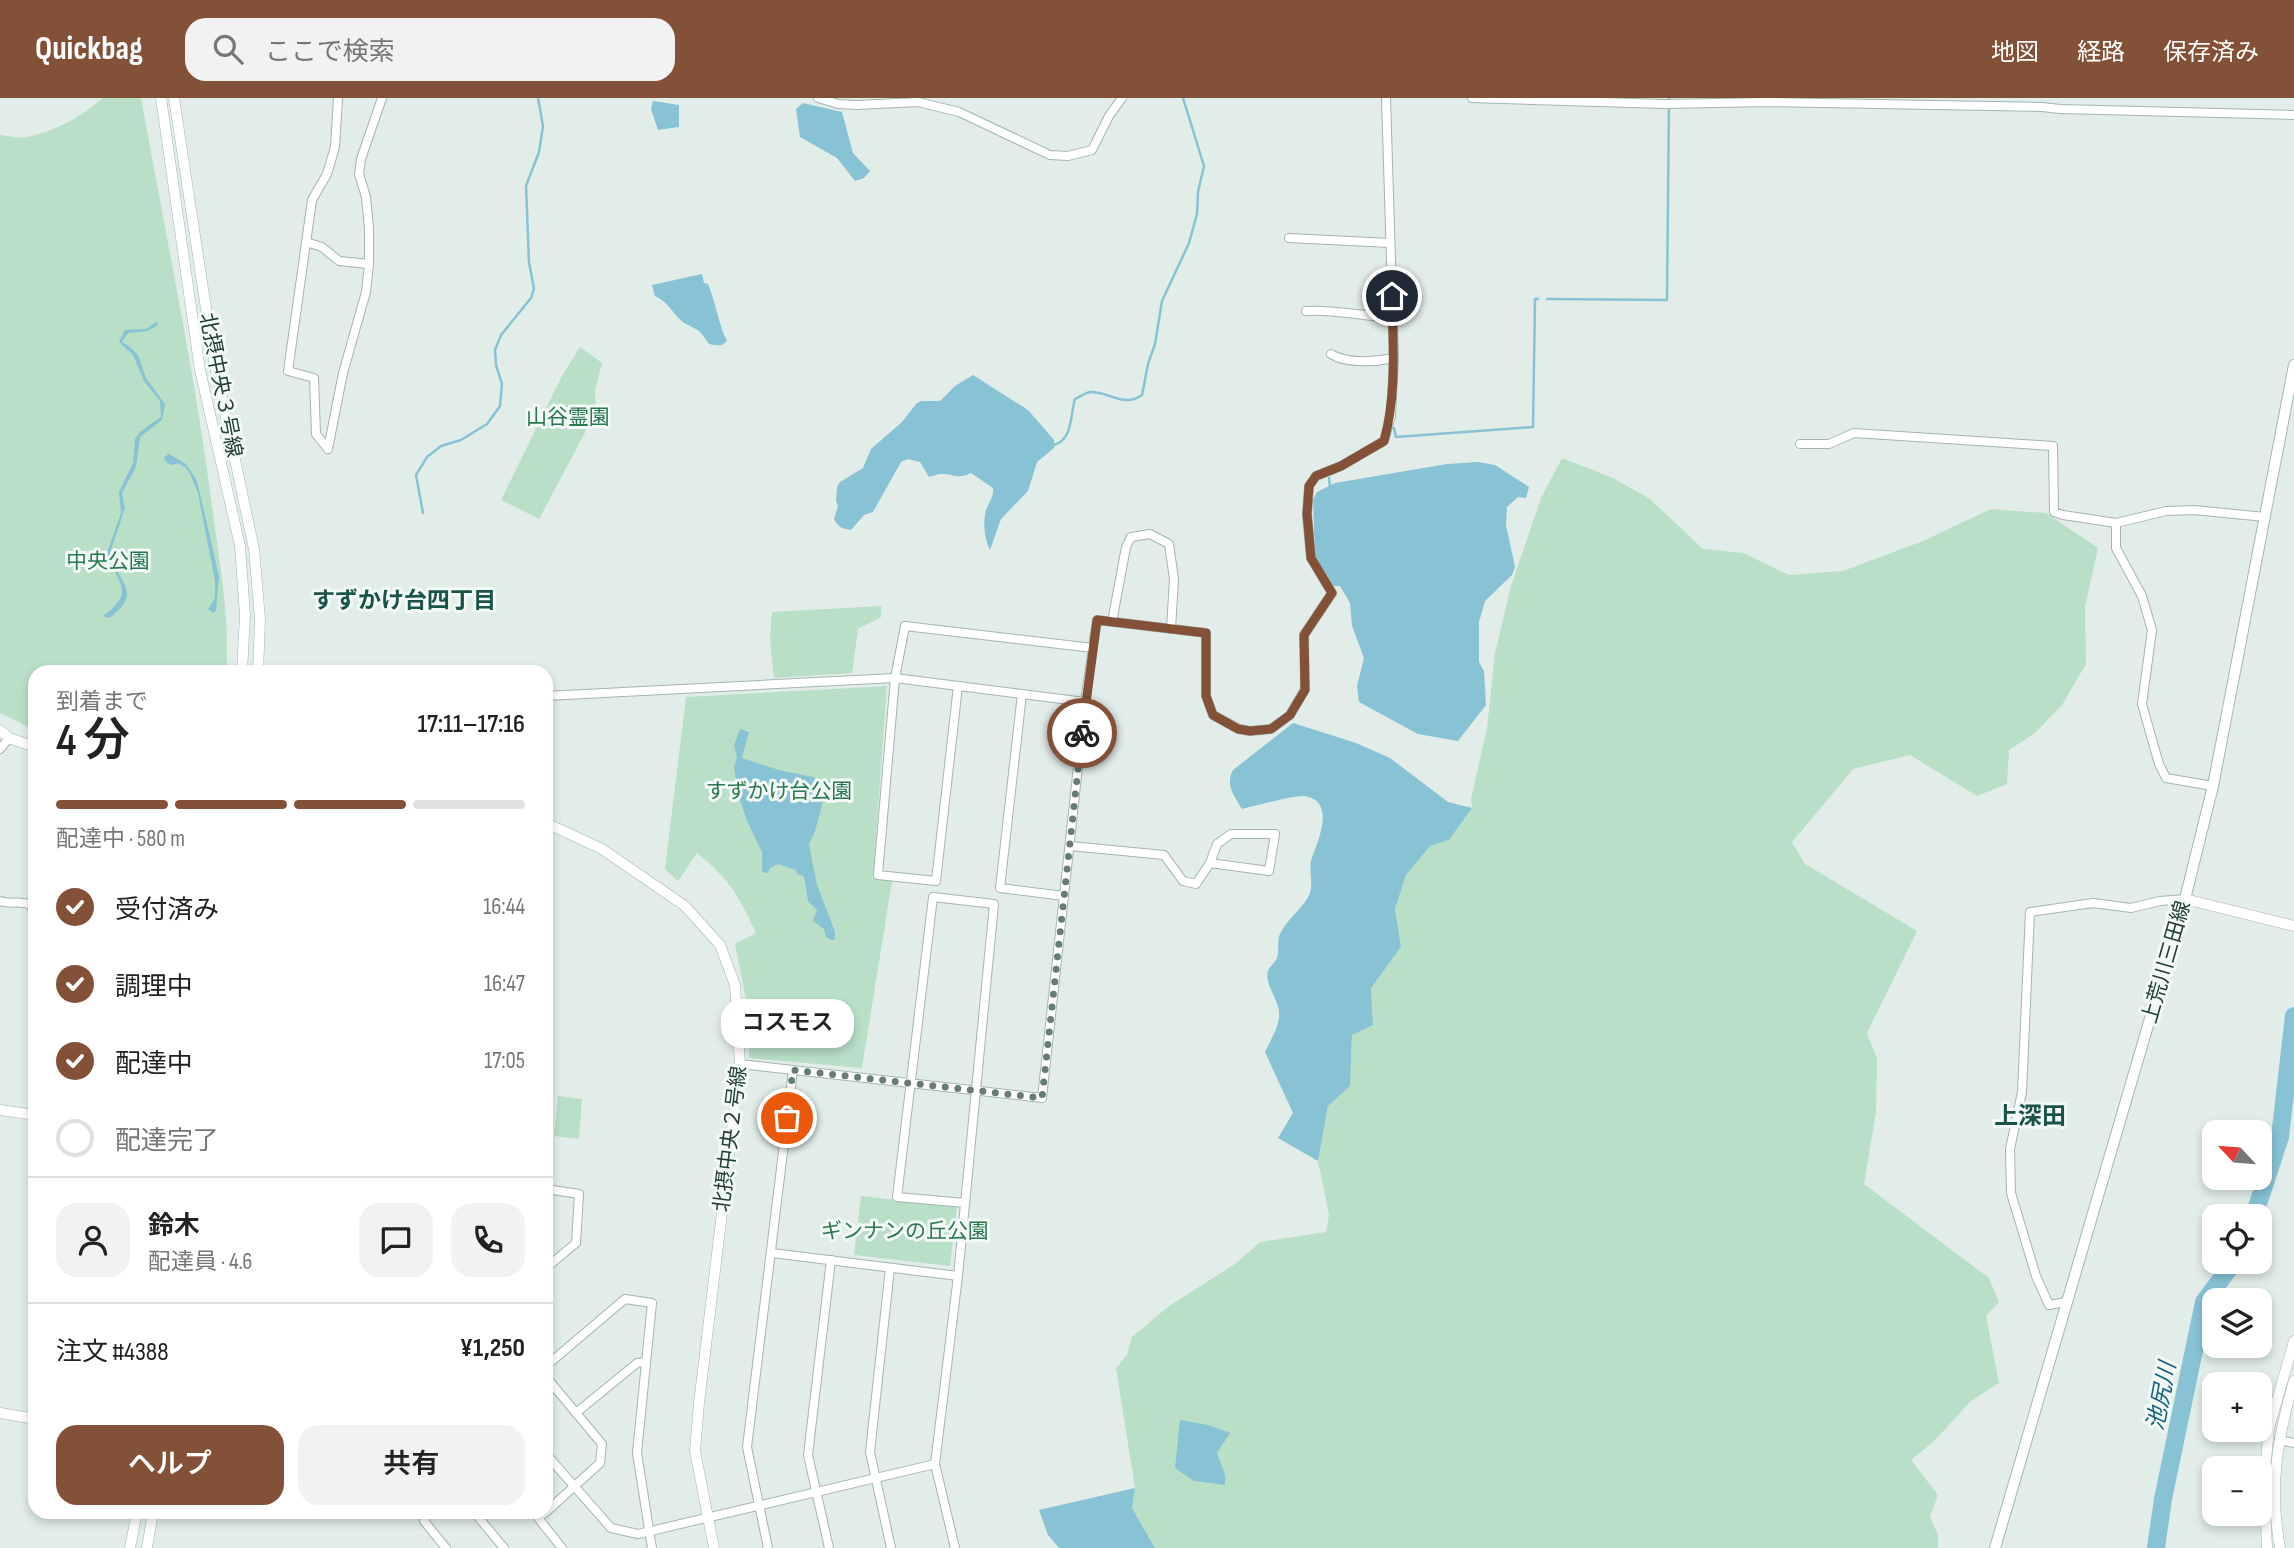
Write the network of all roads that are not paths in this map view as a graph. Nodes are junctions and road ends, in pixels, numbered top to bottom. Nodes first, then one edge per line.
1 (162, 98) edge
2 (174, 98) edge
3 (338, 98) edge
4 (382, 98) edge
5 (818, 98) edge
6 (1122, 98) edge
7 (1385, 98) edge
8 (1472, 98) edge
9 (2294, 115) edge
10 (1289, 238) dead end
11 (306, 242) junction
12 (1390, 243) junction
13 (369, 264) junction
14 (1306, 311) dead end
15 (1392, 317) junction
16 (1331, 354) dead end
17 (1394, 358) junction
18 (2294, 365) edge
19 (1800, 444) dead end
20 (2266, 517) junction
21 (2116, 523) junction
22 (1112, 622) junction
23 (1171, 629) junction
24 (1093, 648) junction
25 (242, 665) edge
26 (258, 665) edge
27 (895, 678) junction
28 (958, 686) junction
29 (1022, 694) junction
30 (553, 696) edge
31 (1085, 702) junction
32 (0, 730) edge
33 (9, 738) junction
34 (28, 745) edge
35 (0, 749) edge
36 (2213, 786) junction
37 (553, 826) edge
38 (1070, 846) junction
39 (1210, 863) junction
40 (1064, 896) junction
41 (2185, 898) junction
42 (0, 901) edge
43 (28, 904) edge
44 (2294, 926) edge
45 (740, 1064) junction
46 (793, 1070) junction
47 (909, 1083) junction
48 (976, 1092) junction
49 (0, 1110) edge
50 (28, 1114) edge
51 (553, 1190) edge
52 (965, 1203) junction
53 (772, 1253) junction
54 (831, 1260) junction
55 (553, 1262) edge
56 (890, 1268) junction
57 (958, 1276) junction
58 (2066, 1302) junction
59 (2294, 1341) edge
60 (553, 1360) edge
61 (646, 1362) junction
62 (2294, 1381) edge
63 (553, 1385) edge
64 (0, 1413) edge
65 (576, 1413) junction
66 (28, 1418) edge
67 (2279, 1440) junction
68 (2294, 1443) edge
69 (553, 1462) edge
70 (935, 1464) junction
71 (874, 1478) junction
72 (575, 1487) junction
73 (816, 1492) junction
74 (553, 1506) edge
75 (758, 1506) junction
76 (135, 1519) edge
77 (152, 1519) edge
78 (424, 1519) edge
79 (480, 1519) edge
80 (539, 1519) edge
81 (707, 1519) junction
82 (647, 1531) junction
83 (130, 1548) edge
84 (147, 1548) edge
85 (446, 1548) edge
86 (504, 1548) edge
87 (562, 1548) edge
88 (652, 1548) edge
89 (714, 1548) edge
90 (768, 1548) edge
91 (829, 1548) edge
92 (891, 1548) edge
93 (955, 1548) edge
94 (1995, 1548) edge
95 (2267, 1548) edge
96 (2280, 1548) edge

1 - 25 street, 北摂中央３号線
2 - 26 street, 北摂中央３号線
3 - 11 street
4 - 13 street
5 - 6 street
7 - 12 street
8 - 9 street
10 - 12 street
11 - 13 street
11 - 13 street
12 - 15 street
14 - 15 street
15 - 17 street
16 - 17 street
17 - 23 street
18 - 20 main road, 上荒川三田線
19 - 21 street
20 - 21 street
20 - 36 main road, 上荒川三田線
21 - 36 street
22 - 23 street
22 - 23 street
22 - 24 street
24 - 27 street
24 - 31 street
27 - 28 street
27 - 28 street
27 - 30 street
28 - 29 street
29 - 31 street
29 - 40 street
31 - 38 street
32 - 33 street
33 - 34 street
33 - 35 street
36 - 41 main road, 上荒川三田線
37 - 45 street, 北摂中央２号線
38 - 39 street
38 - 40 street
39 - 39 street
40 - 48 street
41 - 44 street
41 - 58 main road, 上荒川三田線
41 - 58 street
42 - 43 street
45 - 46 street
45 - 81 street, 北摂中央２号線
46 - 47 street
46 - 53 street
47 - 48 street
47 - 48 street
47 - 52 street
48 - 52 street
49 - 50 street
51 - 55 street
52 - 57 street
53 - 54 street
53 - 75 street
54 - 56 street
54 - 73 street
56 - 57 street
56 - 71 street
57 - 70 street
58 - 94 main road, 上荒川三田線
59 - 95 street
60 - 61 street
61 - 65 street
61 - 82 street
62 - 67 street
63 - 65 street
64 - 66 street
65 - 72 street
67 - 68 street
67 - 96 street
69 - 72 street
70 - 71 street
70 - 93 street
71 - 73 street
71 - 92 street
72 - 74 street
72 - 82 street
73 - 75 street
73 - 91 street
75 - 81 street
75 - 90 street
76 - 83 street
77 - 84 street
78 - 85 street
79 - 86 street
80 - 87 street
81 - 82 street
81 - 89 street, 北摂中央２号線
82 - 88 street

